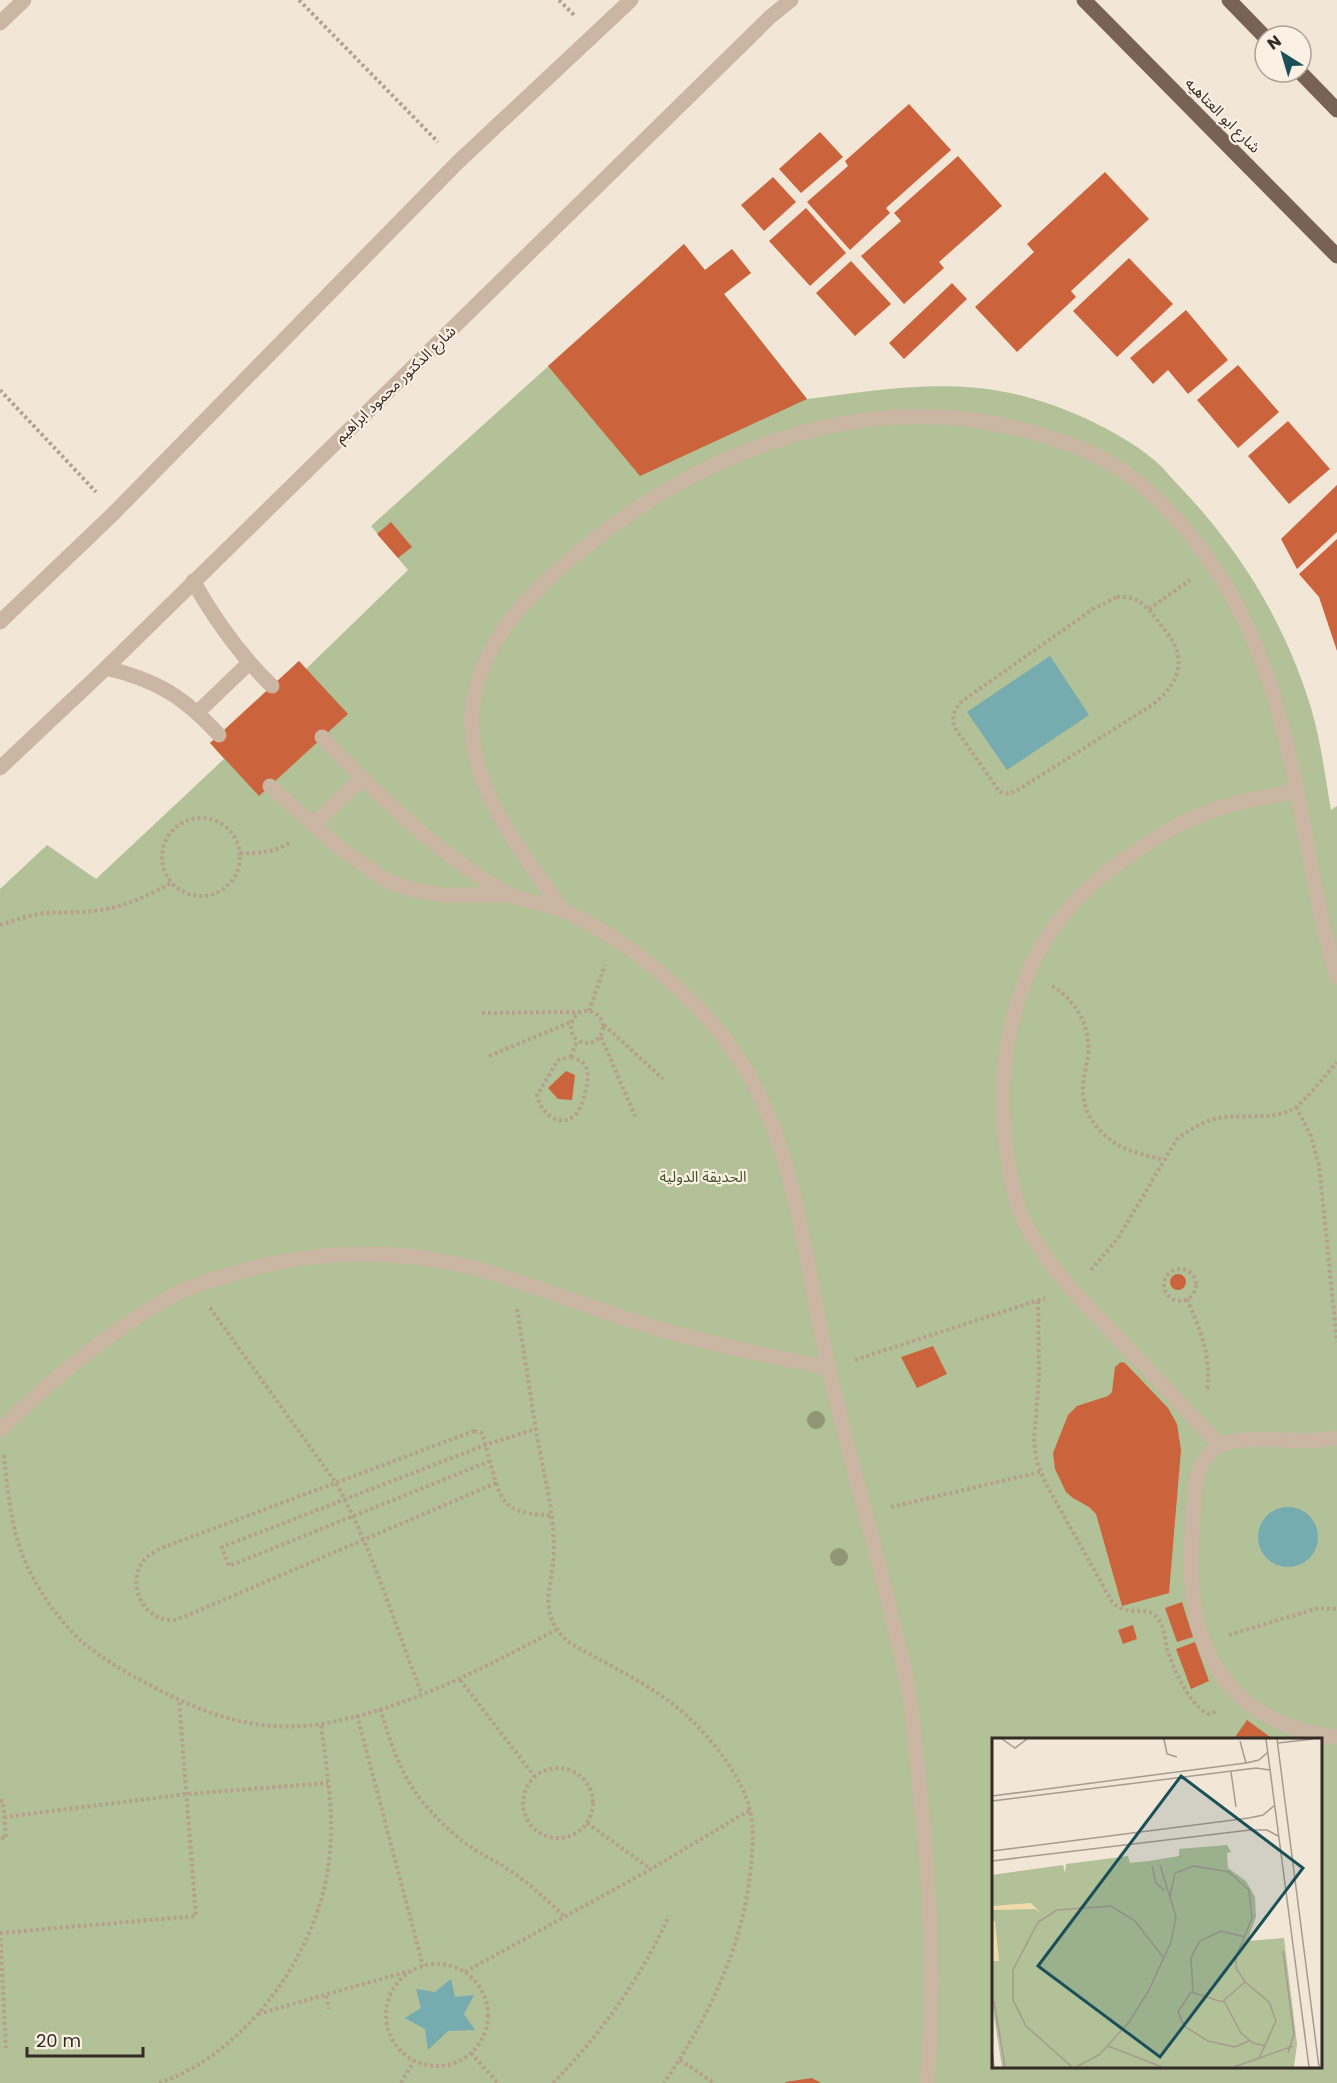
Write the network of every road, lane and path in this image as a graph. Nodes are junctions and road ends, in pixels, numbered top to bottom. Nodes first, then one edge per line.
1 (24, 0) edge
2 (299, 0) edge
3 (631, 0) edge
4 (774, 0) edge
5 (791, 0) edge
6 (1084, 0) edge
7 (1229, 0) edge
8 (770, 17) junction
9 (0, 23) edge
10 (1253, 25) edge
11 (1312, 84) edge
12 (1337, 110) edge
13 (458, 162) junction
14 (1337, 256) edge
15 (0, 390) edge
16 (115, 512) junction
17 (1212, 565) junction
18 (193, 581) junction
19 (1149, 609) junction
20 (0, 622) edge
21 (249, 663) junction
22 (106, 668) junction
23 (272, 686) dead end
24 (198, 712) junction
25 (219, 735) dead end
26 (322, 737) dead end
27 (0, 768) edge
28 (362, 778) junction
29 (270, 786) dead end
30 (1298, 791) junction
31 (313, 825) junction
32 (240, 853) junction
33 (171, 883) junction
34 (508, 895) junction
35 (562, 910) junction
36 (0, 925) edge
37 (606, 964) dead end
38 (1027, 975) junction
39 (1337, 977) edge
40 (589, 1011) junction
41 (581, 1012) junction
42 (482, 1013) dead end
43 (572, 1022) junction
44 (603, 1024) junction
45 (601, 1037) junction
46 (577, 1041) junction
47 (489, 1056) dead end
48 (571, 1057) junction
49 (1337, 1062) edge
50 (663, 1079) dead end
51 (1296, 1107) junction
52 (635, 1116) dead end
53 (1163, 1160) junction
54 (513, 1281) junction
55 (193, 1286) junction
56 (1070, 1288) junction
57 (1187, 1299) junction
58 (1038, 1300) junction
59 (1337, 1342) edge
60 (828, 1368) junction
61 (1200, 1423) junction
62 (536, 1429) junction
63 (0, 1430) edge
64 (1337, 1438) edge
65 (485, 1445) junction
66 (1220, 1445) junction
67 (490, 1461) junction
68 (1040, 1472) junction
69 (336, 1483) junction
70 (496, 1483) junction
71 (344, 1498) junction
72 (867, 1513) junction
73 (353, 1516) junction
74 (552, 1516) junction
75 (363, 1539) junction
76 (1337, 1609) edge
77 (556, 1630) junction
78 (1203, 1643) junction
79 (460, 1680) junction
80 (1238, 1693) junction
81 (422, 1694) junction
82 (179, 1700) junction
83 (380, 1709) junction
84 (357, 1715) junction
85 (321, 1724) junction
86 (1337, 1737) edge
87 (535, 1777) junction
88 (328, 1783) junction
89 (187, 1794) junction
90 (0, 1801) edge
91 (750, 1810) junction
92 (4, 1817) junction
93 (587, 1823) junction
94 (0, 1838) edge
95 (651, 1869) junction
96 (564, 1916) junction
97 (669, 1916) dead end
98 (0, 1932) edge
99 (423, 1966) junction
100 (410, 1971) junction
101 (465, 1972) junction
102 (326, 1996) junction
103 (329, 2009) dead end
104 (257, 2014) junction
105 (6, 2048) dead end
106 (471, 2053) junction
107 (680, 2060) junction
108 (414, 2061) junction
109 (170, 2081) edge
110 (159, 2083) edge
111 (401, 2083) edge
112 (498, 2083) edge
113 (554, 2083) edge
114 (664, 2083) edge
115 (714, 2083) edge
116 (927, 2083) edge

1 - 9 street
2 - 13 path
3 - 13 street
4 - 8 street
5 - 8 street, شارع الدكتور محمود ابراهيم
6 - 14 main road, شارع ابو العتاهيه
7 - 10 main road
8 - 18 street, شارع الدكتور محمود ابراهيم
11 - 12 main road
13 - 16 street
15 - 16 path
16 - 20 street
17 - 19 path
17 - 30 street
17 - 35 street
18 - 21 street
18 - 22 street, شارع الدكتور محمود ابراهيم
19 - 19 path
21 - 23 street
21 - 24 street
22 - 24 street
22 - 27 street, شارع الدكتور محمود ابراهيم
24 - 25 street
26 - 28 street
28 - 31 street
28 - 34 street
29 - 31 street
30 - 38 street
30 - 39 street
31 - 32 path
31 - 34 street
32 - 33 path
32 - 33 path
33 - 36 path
34 - 35 street
35 - 60 street
37 - 40 path
38 - 53 path
38 - 56 street
40 - 41 path
40 - 44 path
41 - 42 path
41 - 43 path
43 - 46 path
43 - 47 path
44 - 45 path
44 - 50 path
45 - 46 path
45 - 52 path
46 - 48 path
48 - 48 path
49 - 51 path
51 - 53 path
51 - 59 path
53 - 56 path
54 - 55 street
54 - 60 street
54 - 62 path
55 - 63 street
55 - 69 path
56 - 58 path
56 - 61 street
57 - 57 path
57 - 61 path
58 - 60 path
58 - 68 path
60 - 72 street
61 - 66 street
62 - 65 path
62 - 74 path
63 - 82 path
64 - 66 street
65 - 67 path
65 - 69 path
65 - 71 path
66 - 78 street
67 - 70 path
67 - 73 path
68 - 72 path
68 - 80 path
69 - 71 path
69 - 75 path
70 - 74 path
70 - 75 path
71 - 73 path
71 - 73 path
72 - 116 street
73 - 75 path
74 - 77 path
75 - 81 path
76 - 78 path
77 - 79 path
77 - 91 path
78 - 80 street
79 - 81 path
79 - 87 path
80 - 86 street
81 - 83 path
82 - 85 path
82 - 89 path
83 - 84 path
83 - 96 path
84 - 85 path
84 - 99 path
85 - 88 path
87 - 93 path
87 - 93 path
88 - 89 path
88 - 104 path
89 - 92 path
89 - 98 path
90 - 92 path
91 - 95 path
91 - 107 path
92 - 94 path
93 - 95 path
95 - 96 path
96 - 101 path
97 - 113 path
98 - 105 path
99 - 100 path
99 - 101 path
100 - 102 path
100 - 108 path
101 - 106 path
102 - 103 path
102 - 104 path
104 - 109 path
106 - 108 path
106 - 112 path
107 - 114 path
107 - 115 path
108 - 111 path
109 - 110 path

